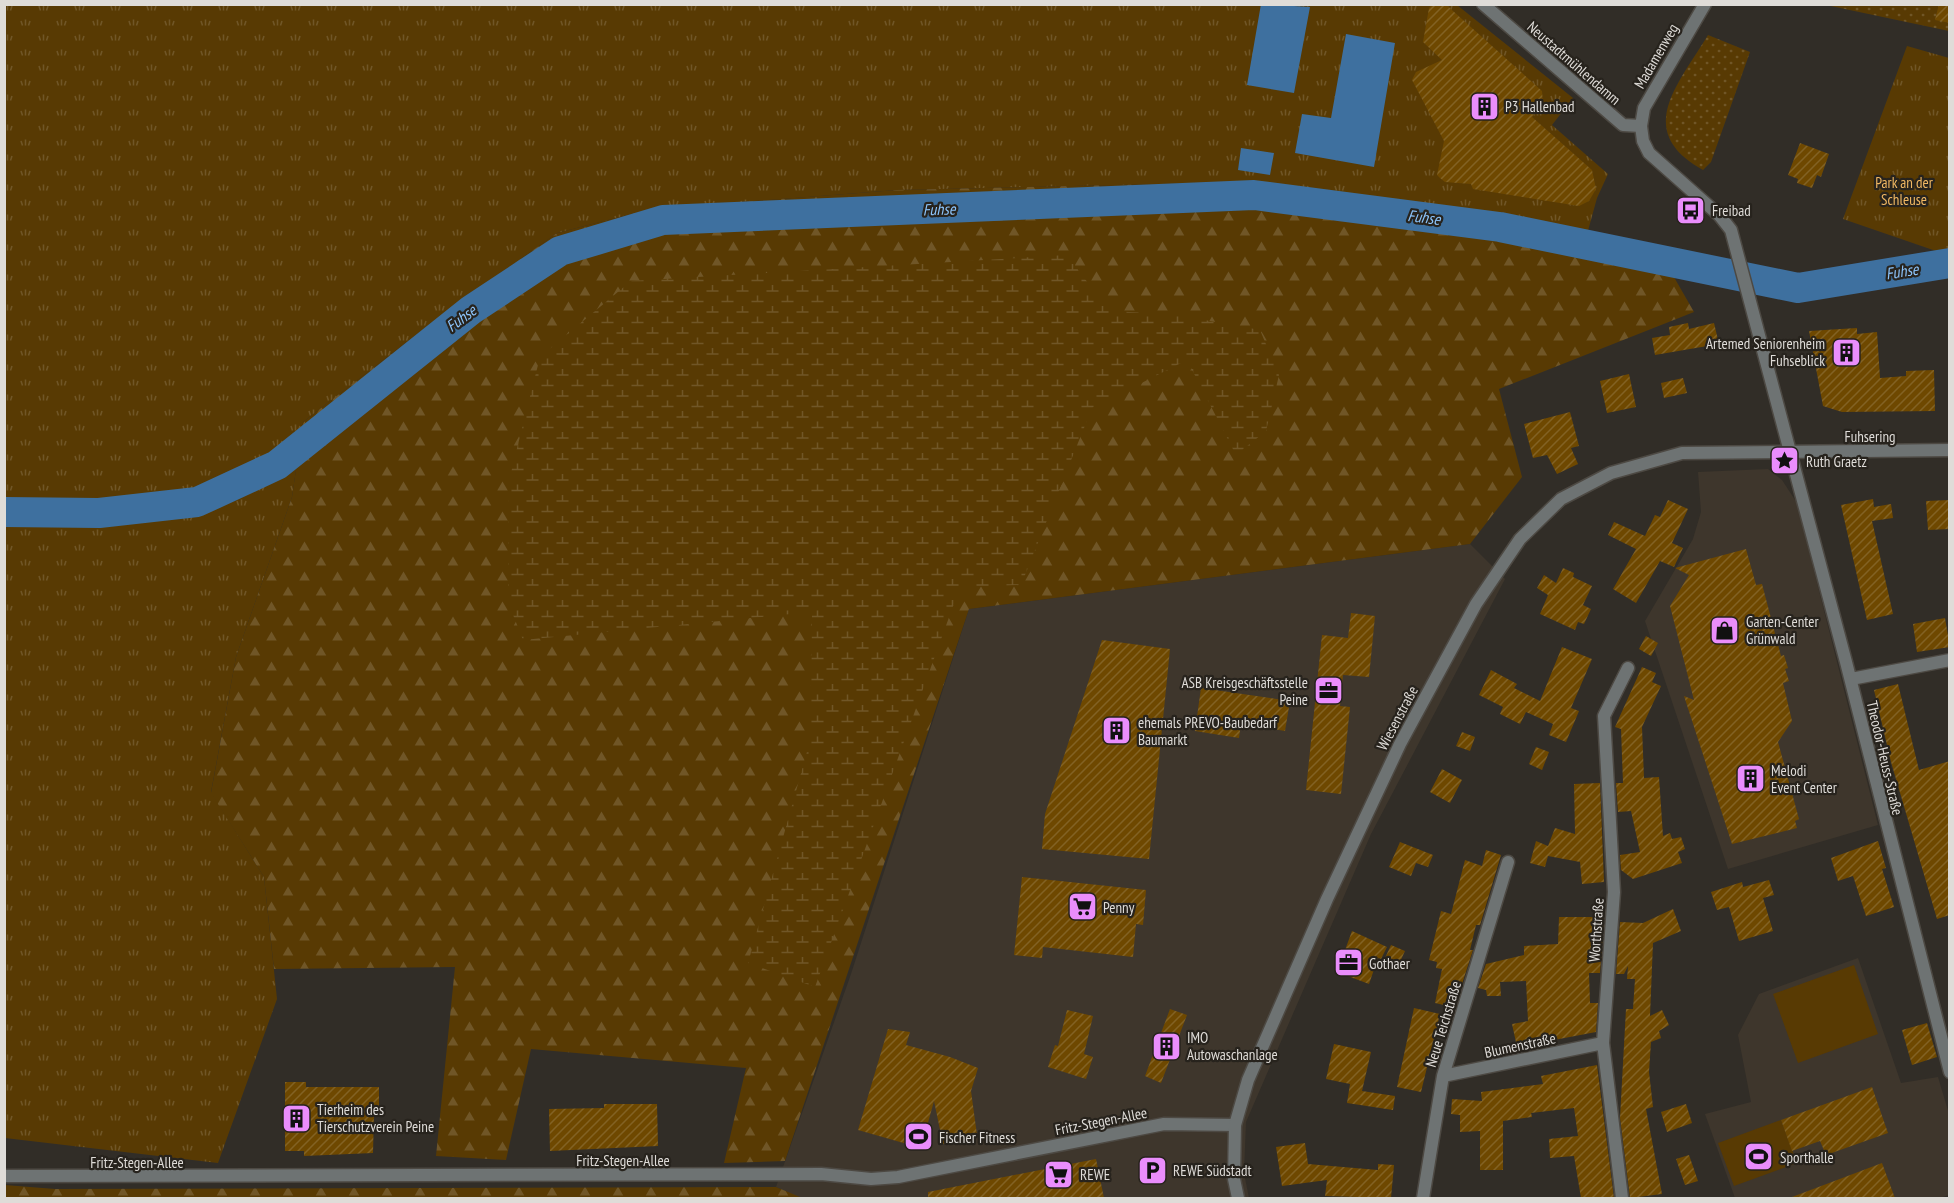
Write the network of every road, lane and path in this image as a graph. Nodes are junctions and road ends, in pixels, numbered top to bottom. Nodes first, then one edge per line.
1 (1483, 4) edge
2 (1705, 4) edge
3 (1641, 126) junction
4 (1950, 450) edge
5 (1790, 451) junction
6 (1950, 660) edge
7 (1628, 668) dead end
8 (1851, 679) junction
9 (1508, 862) dead end
10 (1603, 1043) junction
11 (1950, 1072) edge
12 (1443, 1076) junction
13 (1235, 1125) junction
14 (4, 1176) edge
15 (1238, 1198) edge
16 (1423, 1198) edge
17 (1622, 1198) edge

1 - 3 street, Neustadtmühlendamm
2 - 3 street, Madamenweg
3 - 5 street
4 - 5 street, Fuhsering
5 - 8 street, Theodor-Heuss-Straße
5 - 13 street, Wiesenstraße
6 - 8 street
7 - 10 street, Worthstraße
8 - 11 street, Theodor-Heuss-Straße
9 - 12 street, Neue Teichstraße
10 - 12 street, Blumenstraße
10 - 17 street, Worthstraße
12 - 16 street, Neue Teichstraße
13 - 14 street, Fritz-Stegen-Allee
13 - 15 street, Wiesenstraße

